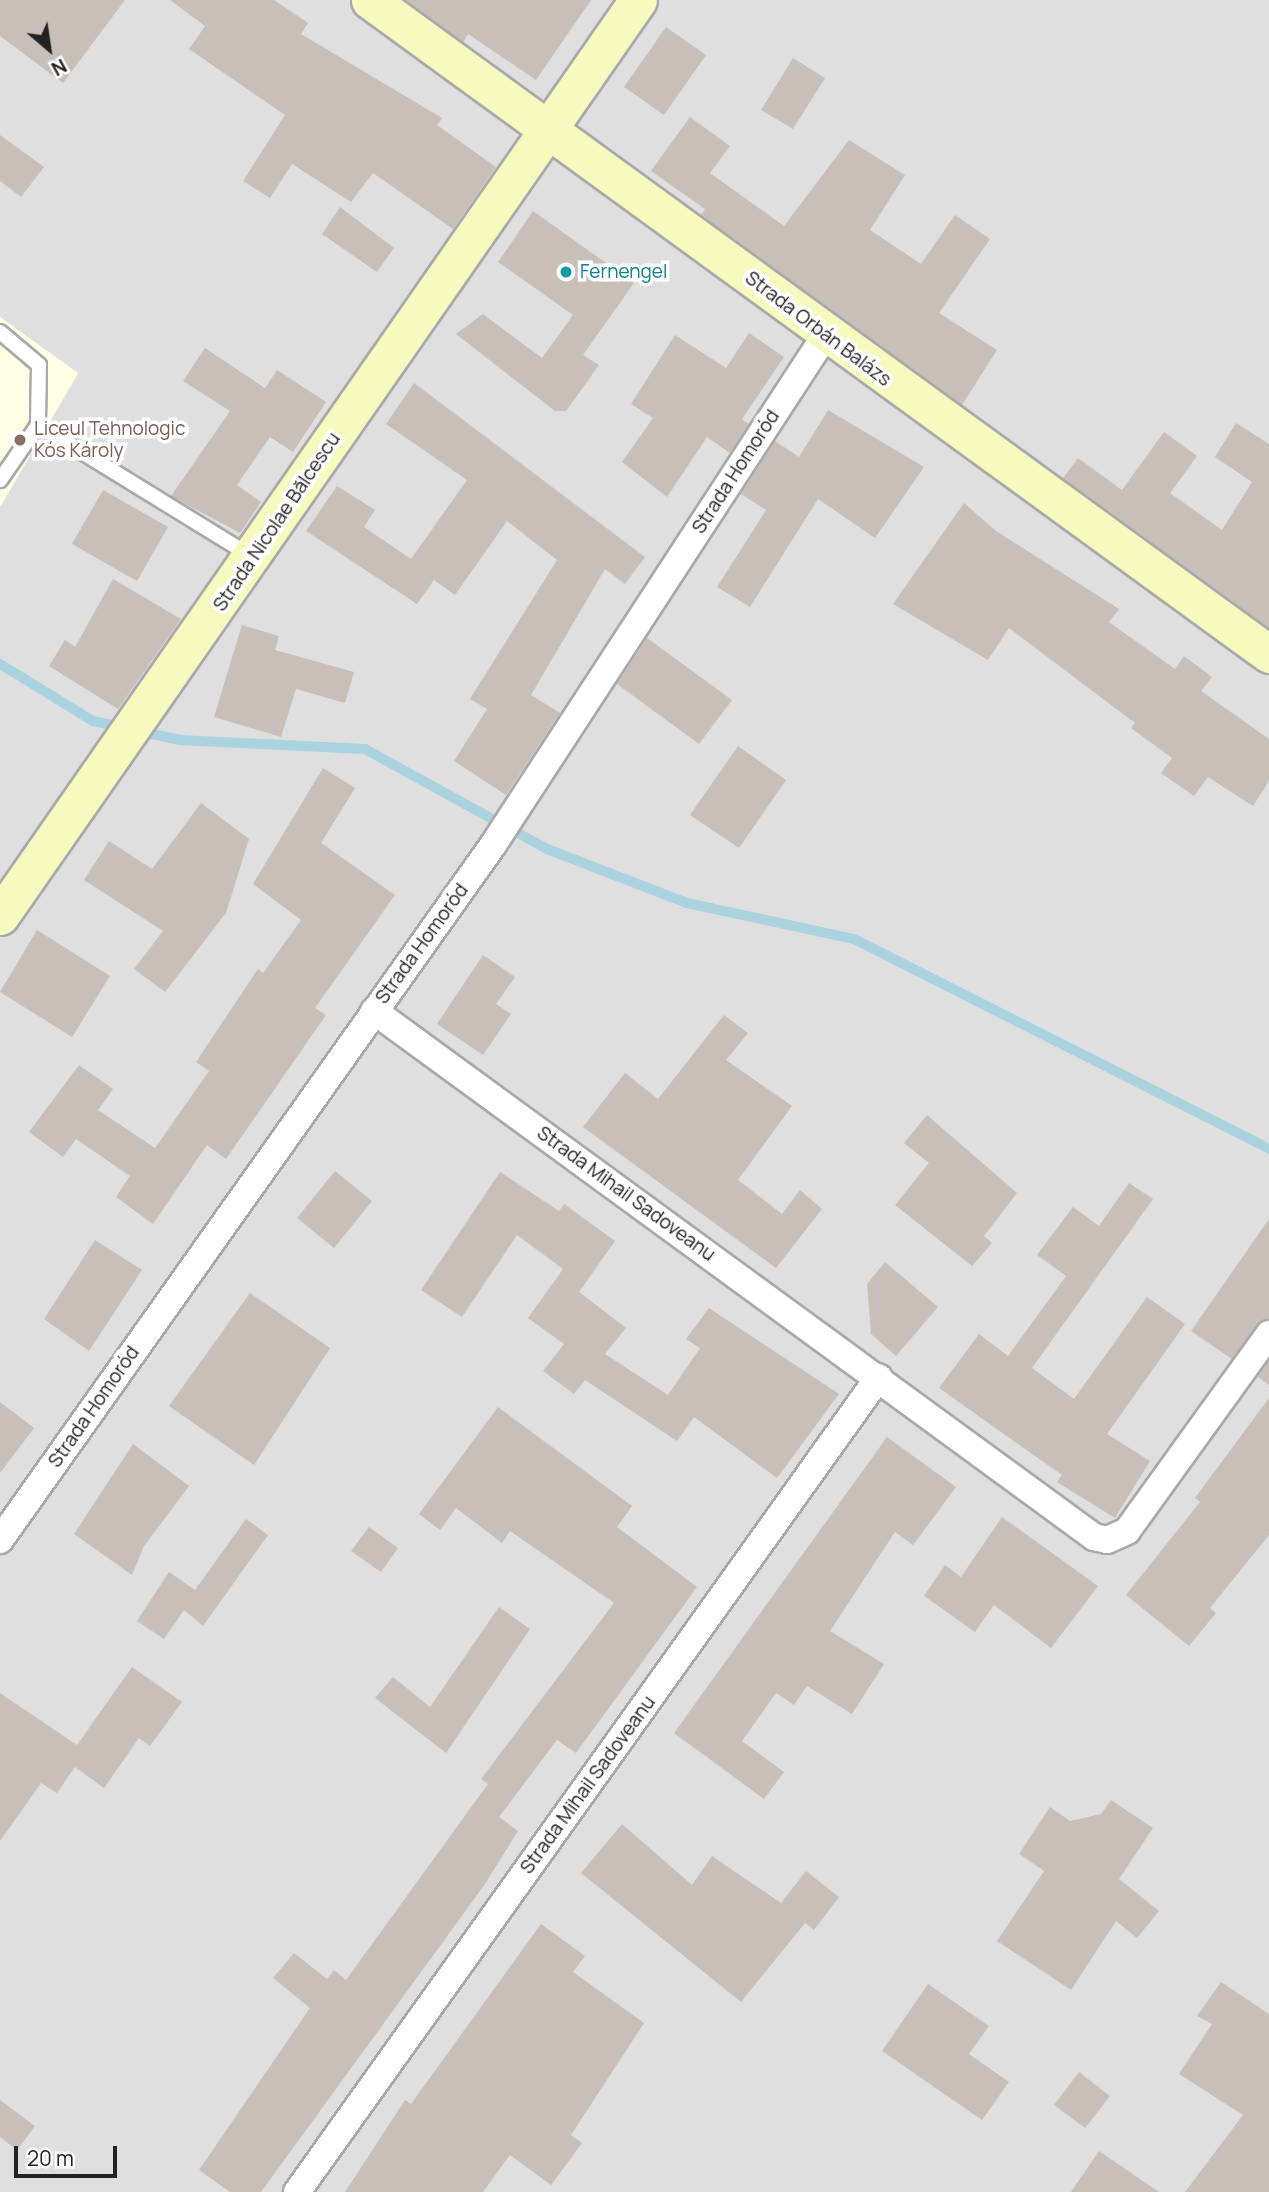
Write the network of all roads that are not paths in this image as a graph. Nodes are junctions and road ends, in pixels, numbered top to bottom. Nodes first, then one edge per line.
1 (370, 0) edge
2 (638, 0) edge
3 (551, 127) junction
4 (0, 332) edge
5 (825, 336) junction
6 (38, 425) junction
7 (0, 480) edge
8 (253, 558) junction
9 (1269, 654) edge
10 (0, 916) edge
11 (374, 1011) junction
12 (1269, 1334) edge
13 (878, 1377) junction
14 (0, 1540) edge
15 (297, 2192) edge

1 - 3 main road, Strada Orbán Balázs
2 - 3 main road, Strada Nicolae Bălcescu
3 - 5 main road, Strada Orbán Balázs
3 - 8 main road, Strada Nicolae Bălcescu
4 - 6 lane
5 - 9 main road, Strada Orbán Balázs
5 - 11 street, Strada Homoród
6 - 7 lane
6 - 8 lane
8 - 10 main road, Strada Nicolae Bălcescu
11 - 13 street, Strada Mihail Sadoveanu
11 - 14 street, Strada Homoród
12 - 13 street, Strada Mihail Sadoveanu
13 - 15 street, Strada Mihail Sadoveanu

